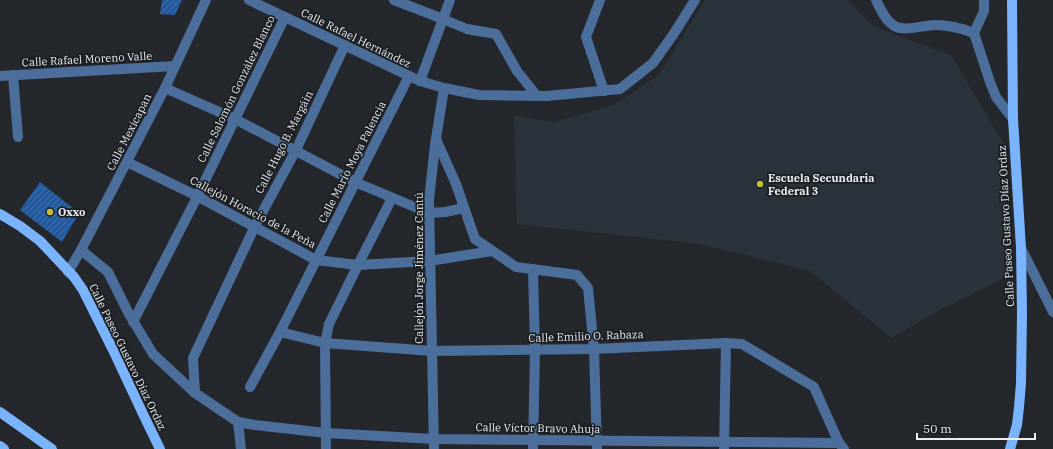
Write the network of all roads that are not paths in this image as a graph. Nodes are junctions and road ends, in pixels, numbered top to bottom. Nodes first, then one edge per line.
1 (206, 0) edge
2 (249, 0) edge
3 (394, 0) edge
4 (450, 0) edge
5 (600, 0) edge
6 (695, 0) edge
7 (876, 0) edge
8 (984, 0) edge
9 (1012, 0) edge
10 (285, 17) junction
11 (974, 33) junction
12 (345, 45) junction
13 (174, 66) junction
14 (0, 72) edge
15 (13, 75) junction
16 (0, 76) edge
17 (409, 76) junction
18 (420, 81) junction
19 (165, 88) junction
20 (444, 88) junction
21 (604, 91) junction
22 (537, 96) junction
23 (235, 119) junction
24 (1013, 120) junction
25 (18, 137) dead end
26 (436, 138) junction
27 (296, 150) junction
28 (127, 162) junction
29 (355, 182) junction
30 (197, 196) junction
31 (392, 198) junction
32 (464, 208) junction
33 (429, 213) junction
34 (0, 214) edge
35 (255, 226) junction
36 (1021, 248) junction
37 (81, 250) junction
38 (492, 251) junction
39 (316, 260) junction
40 (430, 261) junction
41 (358, 264) junction
42 (533, 269) junction
43 (68, 272) junction
44 (1053, 312) edge
45 (133, 322) junction
46 (280, 332) junction
47 (325, 343) junction
48 (726, 343) junction
49 (594, 349) junction
50 (535, 350) junction
51 (432, 351) junction
52 (250, 387) dead end
53 (195, 393) junction
54 (0, 412) edge
55 (238, 422) junction
56 (326, 433) junction
57 (434, 444) edge
58 (533, 444) edge
59 (597, 445) edge
60 (0, 446) edge
61 (724, 446) edge
62 (841, 446) edge
63 (4, 449) edge
64 (52, 449) edge
65 (160, 449) edge
66 (241, 449) edge
67 (326, 449) edge
68 (1010, 449) edge

1 - 13 street, Calle Mexicapan
2 - 10 street, Calle Rafael Hernández
3 - 22 street, bridge
4 - 18 street
5 - 21 street
6 - 21 street, Calle Rafael Hernández
7 - 11 street
8 - 11 street
9 - 24 main road, Calle Paseo Gustavo Díaz Ordaz
10 - 12 street, Calle Rafael Hernández
10 - 23 street, Calle Salomón González Blanco
11 - 24 street
12 - 17 street, Calle Rafael Hernández
12 - 27 street, Calle Hugo B. Margáin
13 - 15 street, Calle Rafael Moreno Valle
13 - 19 street, Calle Mexicapan
14 - 16 street
15 - 16 street, Calle Rafael Moreno Valle
15 - 25 street
17 - 18 street, Calle Rafael Hernández
17 - 29 street, Calle Mario Moya Palencia
18 - 20 street, Calle Rafael Hernández
19 - 23 street
19 - 28 street, Calle Mexicapan
20 - 22 street, Calle Rafael Hernández
20 - 26 street, Callejón Jorge Jiménez Cantú
21 - 22 street, Calle Rafael Hernández
23 - 27 street
23 - 30 street, Calle Salomón González Blanco
24 - 36 main road, Calle Paseo Gustavo Díaz Ordaz
26 - 32 street
26 - 33 street, Callejón Jorge Jiménez Cantú
27 - 29 street
27 - 35 street, Calle Hugo B. Margáin
28 - 30 street, Callejón Horacio de la Peña
28 - 37 street, Calle Mexicapan
29 - 31 street
29 - 39 street, Calle Mario Moya Palencia
30 - 35 street, Callejón Horacio de la Peña
30 - 45 street, Calle Salomón González Blanco
31 - 33 street
31 - 41 street
32 - 33 street
32 - 38 street
33 - 40 street, Callejón Jorge Jiménez Cantú
34 - 43 main road, Calle Paseo Gustavo Díaz Ordaz
35 - 39 street, Callejón Horacio de la Peña
35 - 53 street, Calle Hugo B. Margáin
36 - 44 street
36 - 68 main road, Calle Paseo Gustavo Díaz Ordaz
37 - 43 street, Calle Mexicapan
37 - 45 street
38 - 40 street, Callejón Horacio de la Peña
38 - 42 street
39 - 41 street, Callejón Horacio de la Peña
39 - 46 street, Calle Mario Moya Palencia
40 - 41 street, Callejón Horacio de la Peña
40 - 51 street, Callejón Jorge Jiménez Cantú
41 - 47 street
42 - 49 street
42 - 50 street
43 - 65 main road, Calle Paseo Gustavo Díaz Ordaz
45 - 53 street
46 - 47 street, Calle Emilio O. Rabaza
46 - 52 street, Calle Mario Moya Palencia
47 - 51 street, Calle Emilio O. Rabaza
47 - 56 street
48 - 49 street, Calle Emilio O. Rabaza
48 - 61 street
48 - 62 street, Calle Emilio O. Rabaza
49 - 50 street, Calle Emilio O. Rabaza
49 - 59 street
50 - 51 street, Calle Emilio O. Rabaza
50 - 58 street
51 - 57 street, Callejón Jorge Jiménez Cantú
53 - 55 street
54 - 64 main road
55 - 56 street, Calle Víctor Bravo Ahuja
55 - 66 street
56 - 57 street, Calle Víctor Bravo Ahuja
56 - 67 street
57 - 58 street, Calle Víctor Bravo Ahuja
58 - 59 street, Calle Víctor Bravo Ahuja
59 - 61 street, Calle Víctor Bravo Ahuja
60 - 63 main road
61 - 62 street, Calle Víctor Bravo Ahuja

